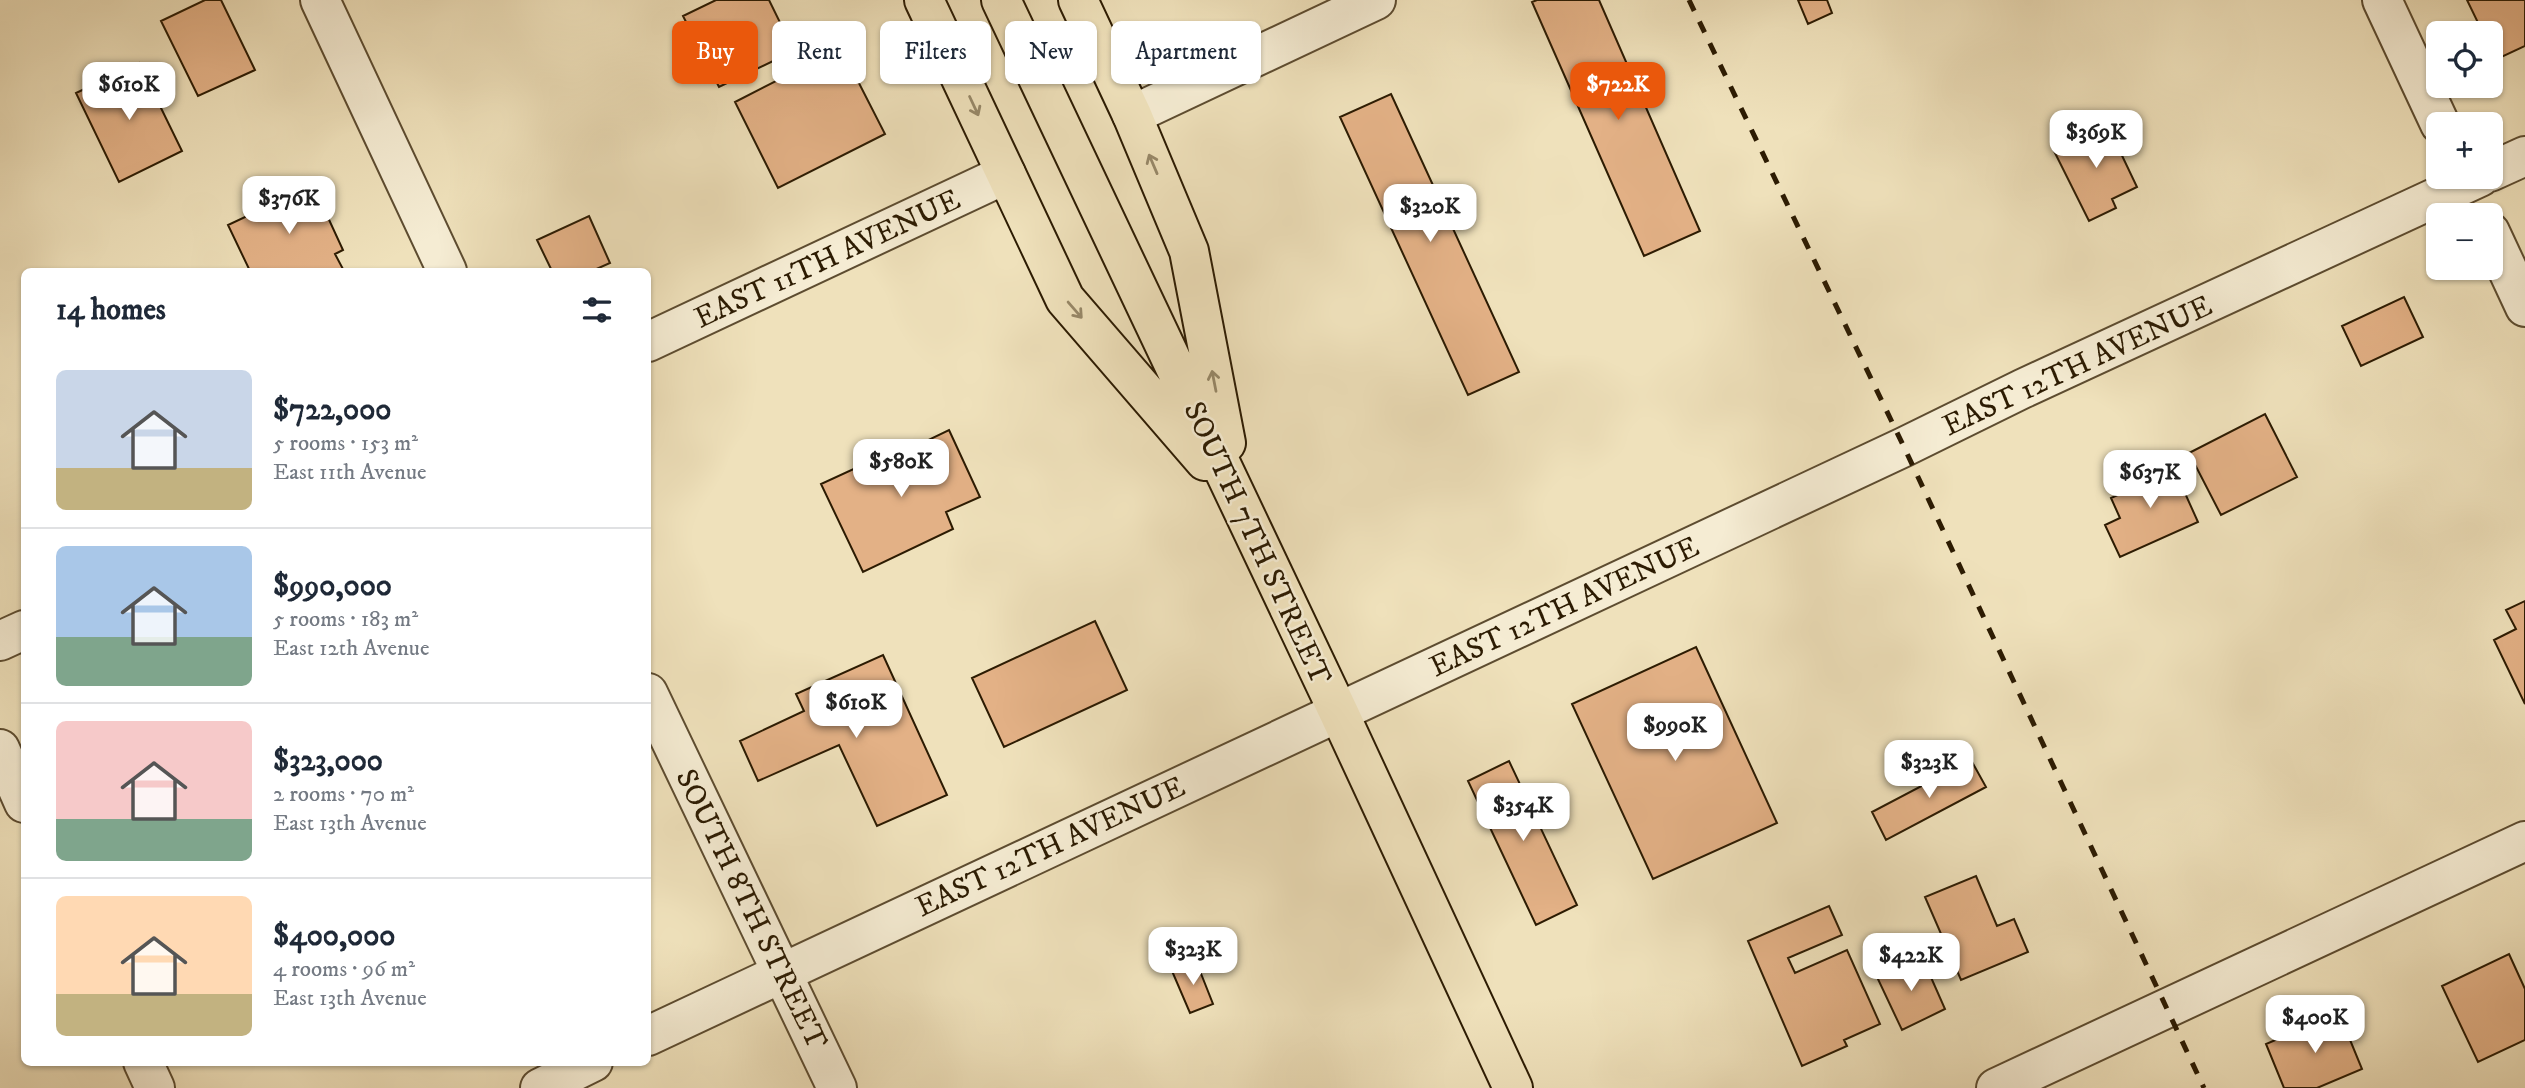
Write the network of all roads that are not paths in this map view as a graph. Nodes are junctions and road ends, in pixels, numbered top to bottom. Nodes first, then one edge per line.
1 (320, 0) edge
2 (925, 0) edge
3 (1001, 0) edge
4 (1078, 0) edge
5 (1376, 0) edge
6 (2382, 0) edge
7 (2434, 112) edge
8 (1132, 115) junction
9 (2525, 156) edge
10 (2503, 169) edge
11 (1006, 174) junction
12 (2468, 189) edge
13 (2503, 260) edge
14 (446, 268) edge
15 (2525, 307) edge
16 (651, 341) edge
17 (1236, 496) junction
18 (21, 631) edge
19 (0, 641) edge
20 (651, 698) edge
21 (1338, 711) junction
22 (0, 749) edge
23 (21, 796) edge
24 (2525, 841) edge
25 (782, 972) junction
26 (651, 1036) edge
27 (145, 1066) edge
28 (585, 1066) edge
29 (155, 1088) edge
30 (540, 1088) edge
31 (837, 1088) edge
32 (1513, 1088) edge
33 (1996, 1088) edge

1 - 14 street
2 -> 11 main road
3 - 17 main road, SOUTH 7TH STREET
4 - 8 main road
5 - 8 street
6 - 7 street
17 -> 8 main road
9 - 10 street, EAST 12TH AVENUE
11 - 16 street, EAST 11TH AVENUE
11 -> 17 main road
12 - 21 street, EAST 12TH AVENUE
13 - 15 street
17 - 21 main road, SOUTH 7TH STREET
18 - 19 street
20 - 25 street, SOUTH 8TH STREET
21 - 25 street, EAST 12TH AVENUE
21 - 32 main road, SOUTH 7TH STREET
22 - 23 street
24 - 33 street
25 - 26 street, EAST 12TH AVENUE
25 - 31 street, SOUTH 8TH STREET
27 - 29 street
28 - 30 street

